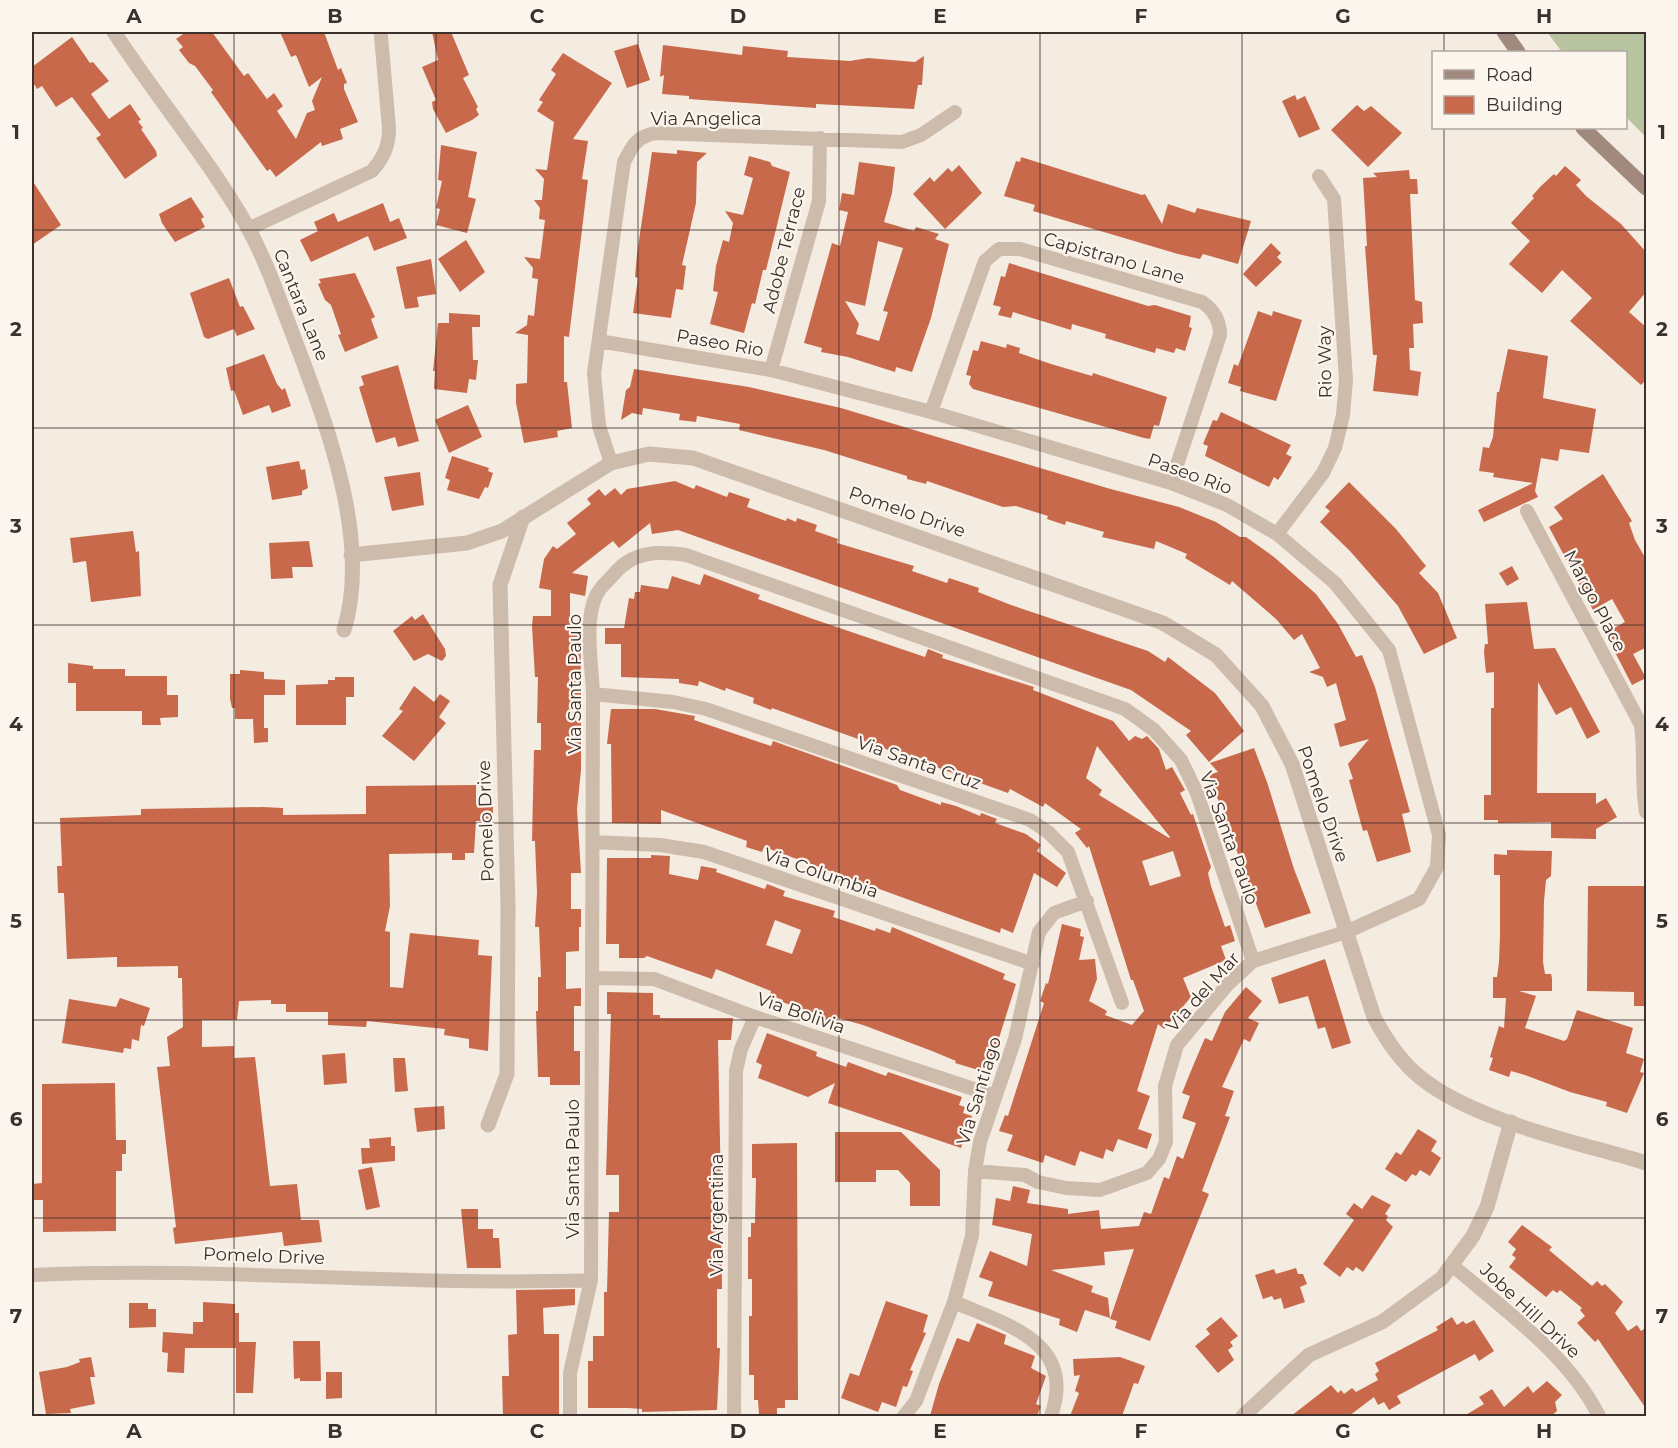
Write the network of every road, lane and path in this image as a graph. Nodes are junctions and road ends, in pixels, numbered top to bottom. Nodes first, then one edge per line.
1 (114, 32) edge
2 (1504, 32) edge
3 (381, 36) dead end
4 (1517, 51) edge
5 (955, 112) dead end
6 (1584, 129) edge
7 (820, 138) junction
8 (1318, 176) dead end
9 (1647, 188) edge
10 (248, 229) junction
11 (599, 340) junction
12 (771, 369) junction
13 (931, 412) junction
14 (611, 463) junction
15 (1170, 483) junction
16 (1527, 511) dead end
17 (523, 517) junction
18 (1278, 534) junction
19 (351, 555) junction
20 (344, 630) dead end
21 (593, 694) junction
22 (1647, 812) edge
23 (593, 842) junction
24 (1087, 901) junction
25 (1346, 932) junction
26 (1253, 961) junction
27 (1033, 964) junction
28 (593, 978) junction
29 (1122, 1003) dead end
30 (755, 1017) junction
31 (995, 1096) junction
32 (1511, 1122) junction
33 (488, 1125) dead end
34 (1647, 1163) edge
35 (975, 1171) junction
36 (1452, 1265) junction
37 (32, 1275) edge
38 (587, 1280) junction
39 (954, 1302) junction
40 (570, 1416) edge
41 (734, 1416) edge
42 (904, 1416) edge
43 (1051, 1416) edge
44 (1243, 1416) edge
45 (1599, 1416) edge

1 - 10 street, Cantara Lane
2 - 4 main road
3 - 10 street
5 - 7 street, Via Angelica
6 - 9 main road
7 - 11 street, Via Angelica
7 - 12 street, Adobe Terrace
8 - 18 street, Rio Way
10 - 19 street, Cantara Lane
11 - 12 street, Paseo Rio
11 - 14 street, Via Angelica
12 - 13 street, Paseo Rio
13 - 15 street, Paseo Rio
13 - 15 street, Capistrano Lane
14 - 17 street, Pomelo Drive
14 - 25 street, Pomelo Drive
15 - 18 street, Paseo Rio
16 - 22 street, Margo Place
17 - 19 street
17 - 33 street, Pomelo Drive
18 - 25 street, Paseo Rio
19 - 20 street, Cantara Lane
21 - 23 street, Via Santa Paulo
21 - 24 street, Via Santa Cruz
21 - 26 street, Via Santa Paulo
23 - 27 street, Via Columbia
23 - 28 street, Via Santa Paulo
24 - 27 street, Via Santiago
24 - 29 street, Via Santa Cruz
25 - 26 street, Via del Mar
25 - 32 street, Pomelo Drive
26 - 35 street, Via del Mar
27 - 31 street, Via Santiago
28 - 30 street, Via Bolivia
28 - 38 street, Via Santa Paulo
30 - 31 street, Via Bolivia
30 - 41 street, Via Argentina
31 - 35 street, Via Santiago
32 - 34 street, Pomelo Drive
32 - 36 street
35 - 39 street, Via Santiago
36 - 44 street
36 - 45 street, Jobe Hill Drive
37 - 38 street, Pomelo Drive
38 - 40 street, Via Santa Paulo
39 - 42 street, Via Santiago
39 - 43 street

